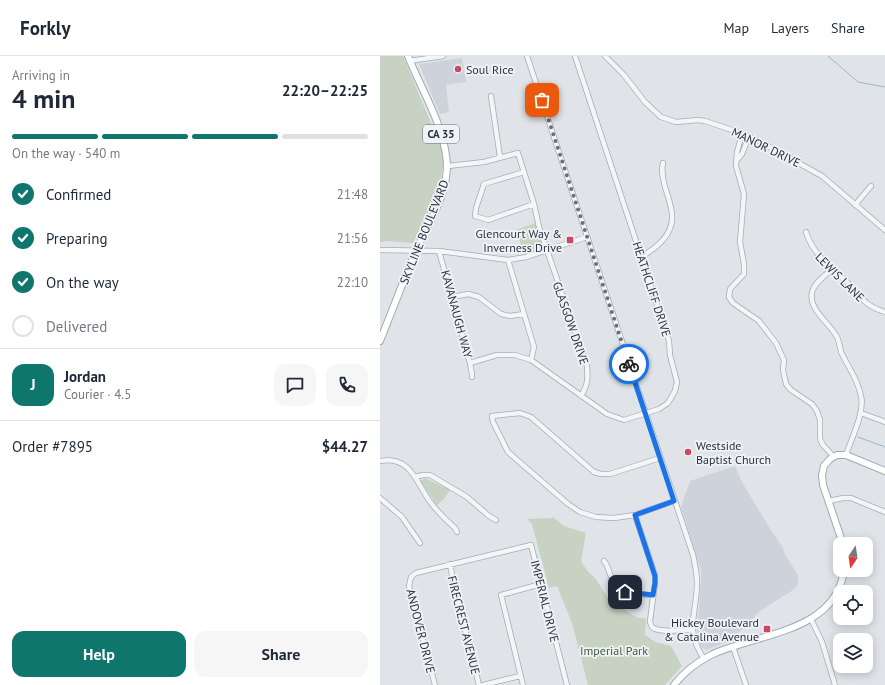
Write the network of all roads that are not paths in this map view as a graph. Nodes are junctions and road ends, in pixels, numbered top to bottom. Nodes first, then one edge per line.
1 (443, 56) edge
2 (527, 56) edge
3 (575, 56) edge
4 (605, 56) edge
5 (434, 57) edge
6 (408, 58) edge
7 (491, 96) dead end
8 (742, 134) junction
9 (749, 136) junction
10 (500, 157) junction
11 (737, 160) junction
12 (663, 163) dead end
13 (448, 166) junction
14 (524, 172) junction
15 (871, 186) dead end
16 (534, 204) junction
17 (855, 204) junction
18 (885, 230) edge
19 (806, 232) dead end
20 (587, 237) junction
21 (380, 250) edge
22 (416, 250) junction
23 (439, 251) junction
24 (547, 251) junction
25 (641, 257) junction
26 (508, 260) junction
27 (832, 269) junction
28 (452, 297) junction
29 (885, 312) edge
30 (524, 314) junction
31 (380, 341) edge
32 (531, 360) junction
33 (470, 363) junction
34 (472, 377) dead end
35 (581, 396) junction
36 (861, 412) junction
37 (646, 414) junction
38 (885, 422) edge
39 (846, 455) junction
40 (833, 456) junction
41 (660, 458) junction
42 (380, 461) edge
43 (885, 471) edge
44 (415, 477) junction
45 (380, 498) edge
46 (674, 501) junction
47 (829, 501) junction
48 (885, 512) edge
49 (635, 515) junction
50 (496, 520) dead end
51 (457, 532) dead end
52 (841, 537) edge
53 (420, 543) dead end
54 (604, 561) dead end
55 (450, 564) junction
56 (411, 577) joint
57 (842, 577) edge
58 (541, 584) junction
59 (653, 595) junction
60 (811, 620) junction
61 (692, 630) junction
62 (733, 646) junction
63 (704, 659) junction
64 (520, 676) junction
65 (435, 685) edge
66 (479, 685) edge
67 (483, 685) edge
68 (523, 685) edge
69 (567, 685) edge
70 (674, 685) edge
71 (746, 685) edge
72 (835, 685) edge

1 - 5 street
2 - 20 street
3 - 25 street, HEATHCLIFF DRIVE
4 - 8 street, MANOR DRIVE
5 - 6 street
6 - 13 main road, SKYLINE BOULEVARD / CA 35
7 - 10 street
8 - 9 street, MANOR DRIVE
8 - 11 street
9 - 11 street
9 - 17 street, MANOR DRIVE
10 - 13 street
10 - 14 street, GLASGOW DRIVE
11 - 40 street
12 - 25 street
13 - 22 main road, SKYLINE BOULEVARD / CA 35
14 - 16 street, GLASGOW DRIVE
14 - 16 street
15 - 17 street
16 - 24 street, GLASGOW DRIVE
17 - 18 street, MANOR DRIVE
19 - 27 street, LEWIS LANE
20 - 24 street
20 - 37 street
21 - 22 street
22 - 23 street
22 - 31 main road, SKYLINE BOULEVARD / CA 35
23 - 26 street
23 - 28 street, KAVANAUGH WAY
24 - 26 street
24 - 35 street, GLASGOW DRIVE
25 - 37 street, HEATHCLIFF DRIVE
26 - 30 street
27 - 29 street, LEWIS LANE
27 - 36 street
28 - 30 street
28 - 33 street, KAVANAUGH WAY
30 - 32 street
32 - 33 street, HEATHCLIFF DRIVE
32 - 35 street, HEATHCLIFF DRIVE
33 - 34 street, KAVANAUGH WAY
35 - 37 street, HEATHCLIFF DRIVE
36 - 38 street
36 - 39 street
37 - 41 street
39 - 40 main road
39 - 43 main road
40 - 47 main road
41 - 46 street
41 - 49 street
42 - 44 street
44 - 50 street
44 - 51 street
45 - 53 street
46 - 49 street
46 - 61 street
47 - 48 street
47 - 52 main road
49 - 59 street
54 - 59 street
55 - 56 street, IMPERIAL DRIVE
55 - 58 street, IMPERIAL DRIVE
55 - 66 street, FIRECREST AVENUE
56 - 65 street, ANDOVER DRIVE
57 - 60 main road
58 - 64 street
58 - 69 street, IMPERIAL DRIVE
59 - 61 street
60 - 62 main road
60 - 72 street
61 - 63 street
62 - 63 main road
62 - 71 street
63 - 70 main road
64 - 67 street
64 - 68 street

